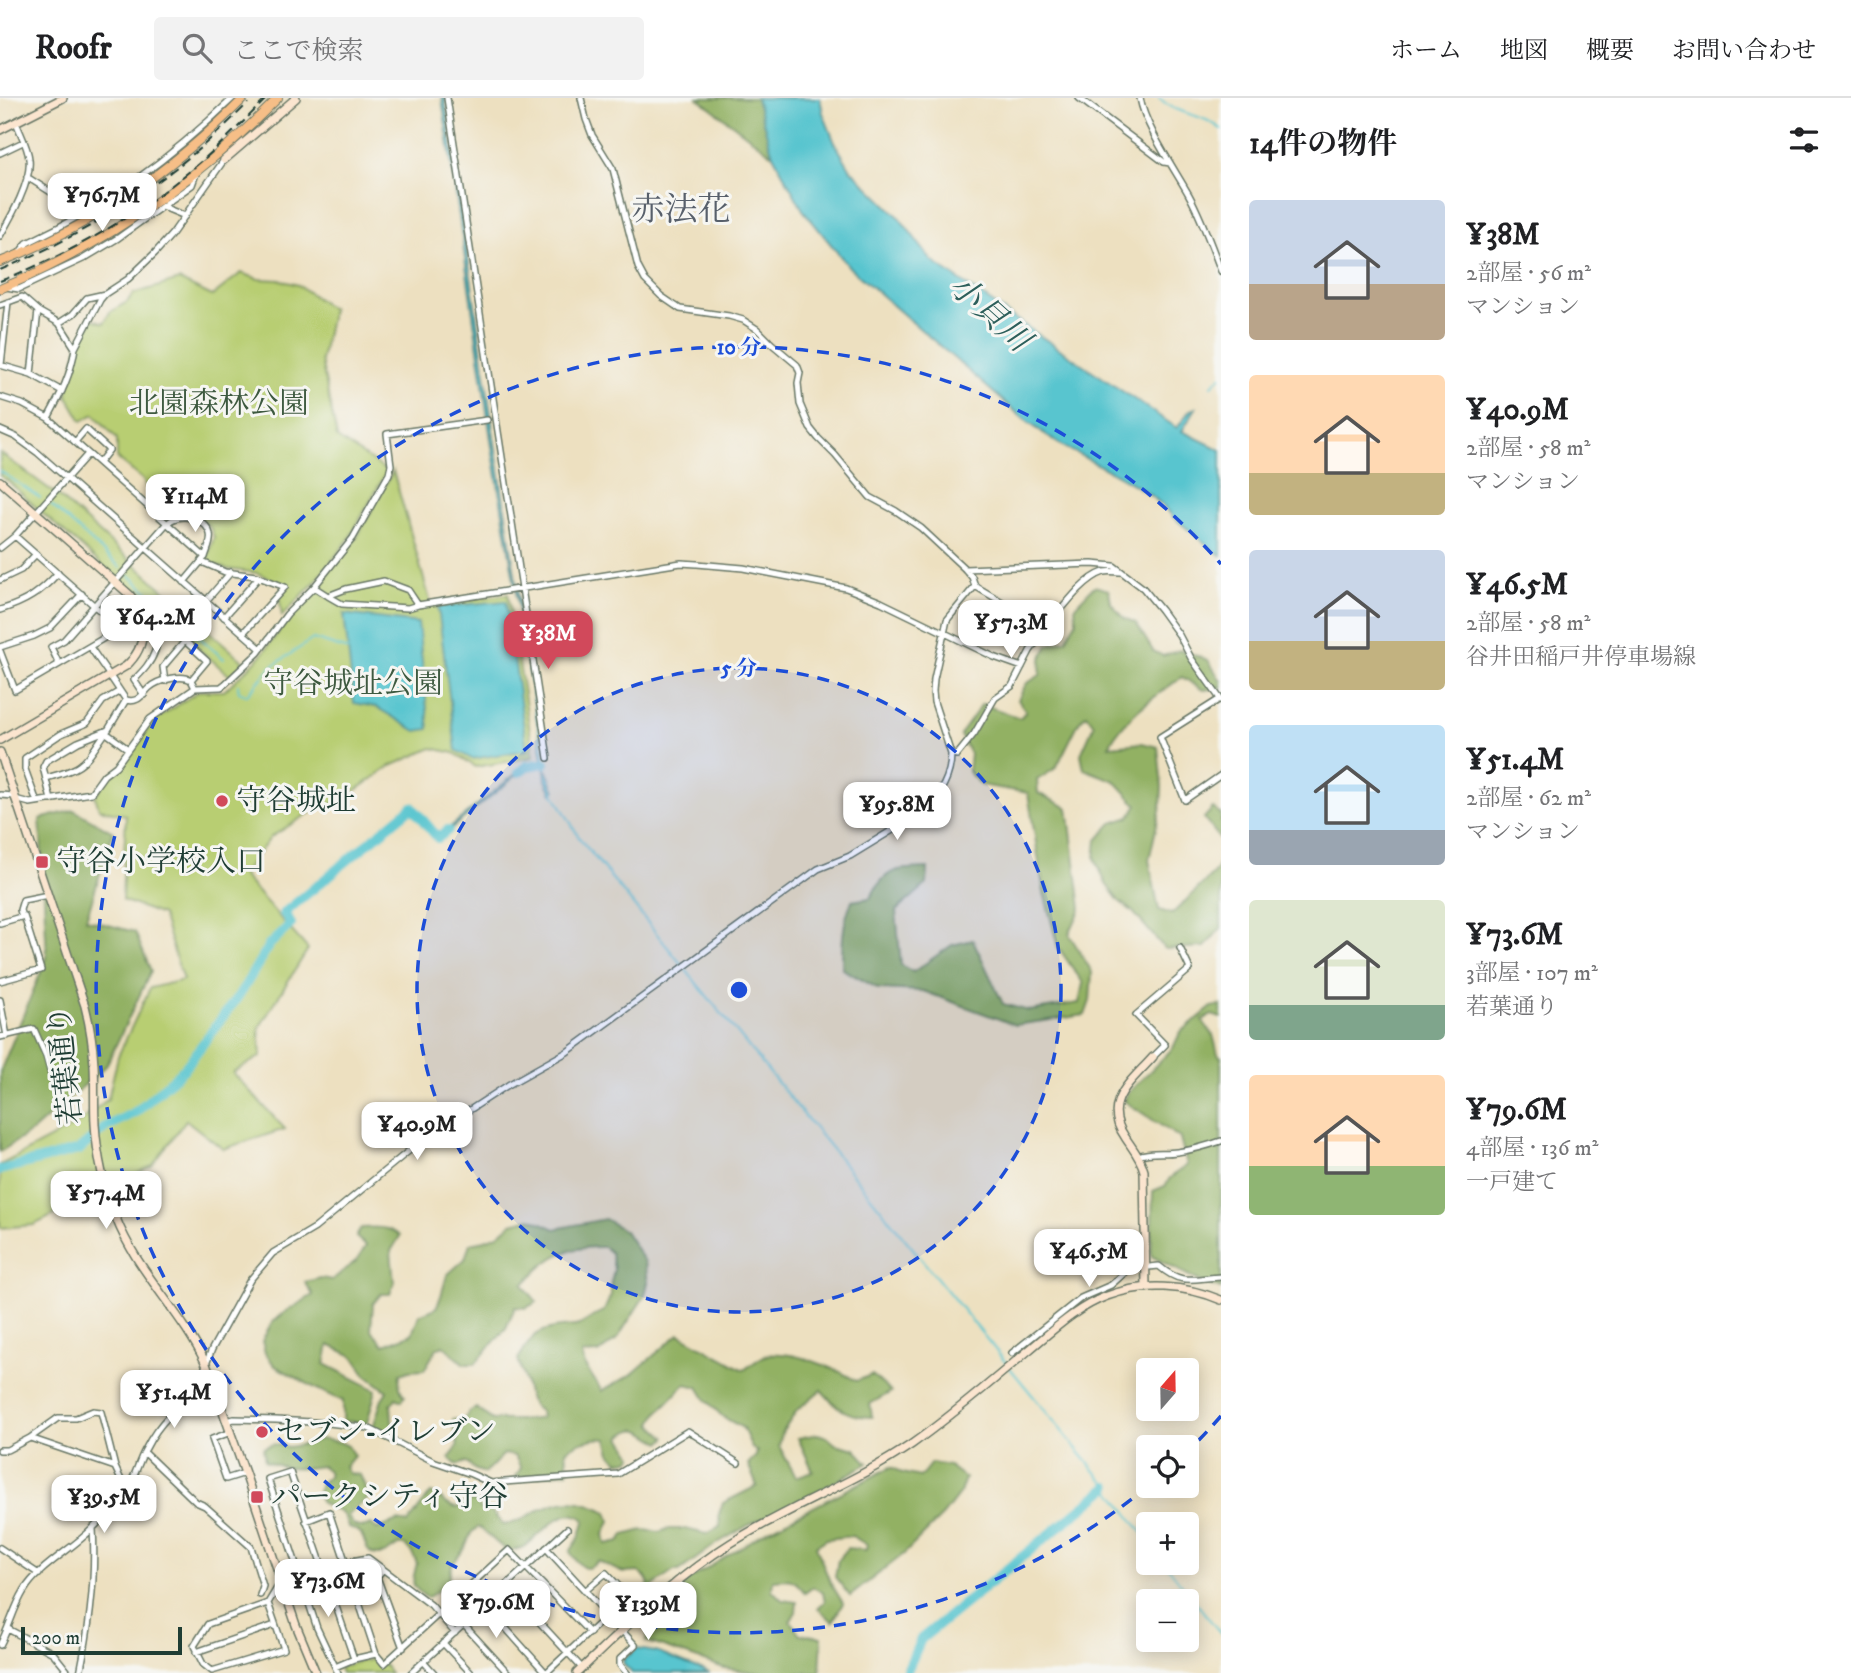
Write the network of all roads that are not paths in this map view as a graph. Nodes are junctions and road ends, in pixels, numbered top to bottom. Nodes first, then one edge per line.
1 (62, 98) edge
2 (233, 98) edge
3 (242, 98) edge
4 (278, 98) edge
5 (296, 98) edge
6 (447, 98) edge
7 (582, 98) edge
8 (1079, 98) edge
9 (1140, 98) edge
10 (215, 115) junction
11 (225, 117) junction
12 (16, 122) junction
13 (0, 130) edge
14 (23, 142) junction
15 (0, 153) edge
16 (224, 160) joint
17 (1170, 163) junction
18 (196, 174) junction
19 (27, 177) junction
20 (164, 206) junction
21 (85, 214) junction
22 (185, 216) junction
23 (0, 236) edge
24 (19, 255) junction
25 (0, 262) edge
26 (1221, 271) edge
27 (3, 288) edge
28 (105, 294) junction
29 (8, 302) junction
30 (0, 305) edge
31 (38, 311) junction
32 (59, 323) junction
33 (75, 348) junction
34 (1, 365) edge
35 (31, 374) junction
36 (62, 391) junction
37 (0, 397) edge
38 (48, 418) junction
39 (487, 420) dead end
40 (0, 430) edge
41 (75, 442) junction
42 (88, 454) junction
43 (99, 463) junction
44 (67, 478) junction
45 (0, 481) edge
46 (36, 512) junction
47 (167, 523) junction
48 (15, 536) junction
49 (145, 547) junction
50 (0, 548) edge
51 (36, 554) junction
52 (204, 559) junction
53 (965, 569) junction
54 (231, 572) junction
55 (1123, 572) junction
56 (58, 573) junction
57 (259, 577) junction
58 (0, 580) edge
59 (115, 582) junction
60 (184, 582) junction
61 (975, 586) junction
62 (314, 587) junction
63 (522, 589) junction
64 (82, 594) junction
65 (328, 596) junction
66 (206, 601) junction
67 (94, 605) junction
68 (418, 605) junction
69 (0, 610) edge
70 (224, 617) junction
71 (1046, 628) junction
72 (943, 632) junction
73 (243, 633) junction
74 (186, 641) junction
75 (89, 647) junction
76 (0, 649) edge
77 (261, 649) junction
78 (59, 664) junction
79 (1022, 667) junction
80 (8, 672) junction
81 (0, 674) edge
82 (110, 676) junction
83 (191, 680) junction
84 (165, 681) junction
85 (195, 688) junction
86 (120, 691) junction
87 (144, 695) junction
88 (126, 700) junction
89 (1221, 700) edge
90 (105, 732) junction
91 (0, 740) edge
92 (128, 749) junction
93 (0, 752) edge
94 (951, 754) junction
95 (548, 758) dead end
96 (1221, 775) edge
97 (46, 778) junction
98 (0, 794) edge
99 (15, 797) junction
100 (51, 800) junction
101 (37, 802) junction
102 (48, 895) junction
103 (22, 917) junction
104 (0, 923) edge
105 (1180, 948) dead end
106 (0, 981) edge
107 (0, 1000) edge
108 (3, 1036) edge
109 (1153, 1057) joint
110 (54, 1086) dead end
111 (1111, 1093) dead end
112 (1118, 1100) junction
113 (1221, 1141) edge
114 (1138, 1156) junction
115 (1146, 1267) junction
116 (1221, 1277) edge
117 (1146, 1287) junction
118 (1221, 1300) edge
119 (1012, 1353) dead end
120 (206, 1364) junction
121 (197, 1397) junction
122 (221, 1404) junction
123 (227, 1421) junction
124 (231, 1432) junction
125 (30, 1438) junction
126 (0, 1450) edge
127 (144, 1452) junction
128 (738, 1463) dead end
129 (115, 1467) junction
130 (245, 1473) junction
131 (126, 1491) junction
132 (306, 1521) junction
133 (93, 1528) junction
134 (567, 1529) dead end
135 (0, 1548) edge
136 (546, 1548) junction
137 (346, 1562) junction
138 (526, 1567) junction
139 (383, 1569) junction
140 (324, 1570) junction
141 (39, 1574) junction
142 (301, 1578) junction
143 (677, 1581) junction
144 (282, 1584) junction
145 (506, 1586) junction
146 (585, 1591) junction
147 (260, 1595) dead end
148 (268, 1603) junction
149 (485, 1605) junction
150 (648, 1606) junction
151 (439, 1614) junction
152 (608, 1616) junction
153 (275, 1625) junction
154 (464, 1625) junction
155 (8, 1629) junction
156 (621, 1631) junction
157 (455, 1633) junction
158 (590, 1633) junction
159 (443, 1643) junction
160 (0, 1645) edge
161 (403, 1648) junction
162 (196, 1652) junction
163 (568, 1653) junction
164 (376, 1654) junction
165 (354, 1660) junction
166 (424, 1662) junction
167 (337, 1670) edge
168 (582, 1671) edge
169 (69, 1673) edge
170 (80, 1673) edge
171 (316, 1673) edge
172 (411, 1673) edge
173 (434, 1673) edge
174 (471, 1673) edge
175 (508, 1673) edge
176 (546, 1673) edge
177 (627, 1673) edge

1 - 12 street
2 - 10 street
3 - 11 main road
4 - 18 main road
5 - 16 street
6 - 63 street
7 - 53 street
8 - 17 street
9 - 17 street
10 - 11 street
10 - 21 street
11 - 24 main road
12 - 13 street
12 - 14 street
14 - 15 street
14 - 19 street
16 - 22 street
17 - 26 street
18 - 20 street
18 - 27 main road
19 - 21 street
19 - 23 street
20 - 22 street
20 - 27 street
21 - 24 street
22 - 28 street
24 - 25 main road
28 - 32 street
28 - 33 street
29 - 30 street
29 - 31 street
29 - 34 street
31 - 32 street
31 - 35 street
32 - 33 street
33 - 36 street
34 - 35 street
35 - 36 street
36 - 38 street
37 - 38 street
38 - 41 street
39 - 62 street
40 - 44 street
41 - 42 street
41 - 43 street
42 - 43 street
42 - 44 street
43 - 47 street
44 - 46 street
44 - 49 street
45 - 46 street
46 - 48 street
46 - 59 street
47 - 49 street
47 - 52 street
47 - 52 street
48 - 50 street
48 - 51 street
49 - 59 street
49 - 60 street
51 - 56 street
51 - 58 street
52 - 54 street
52 - 60 street
53 - 55 street
53 - 61 street
54 - 57 street
54 - 66 street
55 - 71 street
55 - 89 street
56 - 64 street
56 - 69 street
57 - 70 street
57 - 73 street
59 - 67 street
59 - 82 street
60 - 66 street
61 - 71 street
61 - 72 street
62 - 65 street
62 - 77 street
63 - 68 street
63 - 72 street
63 - 95 street
64 - 67 street
64 - 76 street
65 - 68 street
65 - 68 street
66 - 70 street
67 - 75 street
67 - 78 street
70 - 73 street
71 - 79 street
72 - 79 street
72 - 94 street
73 - 77 street
74 - 83 street
74 - 84 street
74 - 87 street
75 - 78 street
75 - 82 street
76 - 80 street
77 - 85 street
78 - 80 street
79 - 94 street
80 - 81 street
82 - 86 street
82 - 91 street
83 - 84 street
83 - 85 street
84 - 87 street
85 - 92 street
86 - 88 street
86 - 101 street
87 - 88 street
88 - 90 street
89 - 96 street
90 - 92 street
90 - 97 street
90 - 97 street
92 - 100 street
93 - 99 street, 若葉通り
94 - 120 street
97 - 100 street
98 - 99 street
99 - 101 street
99 - 102 street, 若葉通り
100 - 101 street
102 - 103 street
102 - 120 street, 若葉通り
103 - 104 street
103 - 106 street
105 - 109 street
107 - 108 street
108 - 110 street
109 - 112 street
111 - 112 street
112 - 114 street
113 - 114 street
114 - 115 street
115 - 116 street
115 - 117 street
115 - 119 street
117 - 118 street
117 - 143 street
120 - 121 street
120 - 122 street, 若葉通り
121 - 122 street
121 - 127 street
122 - 123 street, 若葉通り
123 - 124 street, 若葉通り
123 - 128 street
124 - 130 street, 若葉通り
124 - 130 street
125 - 126 street
125 - 129 street
125 - 129 street
127 - 131 street
127 - 147 street
129 - 131 street
130 - 144 street, 若葉通り
131 - 133 street
132 - 137 street
132 - 140 street
132 - 142 street
133 - 141 street
133 - 170 street
134 - 136 street
135 - 141 street
136 - 138 street
136 - 146 street
137 - 139 street
137 - 140 street
137 - 164 street
138 - 145 street
138 - 151 street
138 - 158 street
139 - 151 street
139 - 161 street
140 - 142 street
140 - 165 street
141 - 155 street
142 - 144 street
142 - 167 street
143 - 150 street
143 - 150 street
144 - 148 street
144 - 171 street, 若葉通り
145 - 149 street
145 - 163 street
146 - 152 street
146 - 152 street
148 - 153 street
148 - 162 street
149 - 154 street
149 - 176 street
150 - 156 street
151 - 157 street
151 - 161 street
152 - 156 street
152 - 158 street
153 - 162 street
153 - 162 street
154 - 157 street
154 - 175 street
155 - 160 street
155 - 169 street
156 - 168 street
156 - 177 street
157 - 159 street
158 - 163 street
159 - 166 street
159 - 174 street
161 - 164 street
163 - 168 street
163 - 176 street
164 - 165 street
165 - 167 street
166 - 172 street
166 - 173 street

